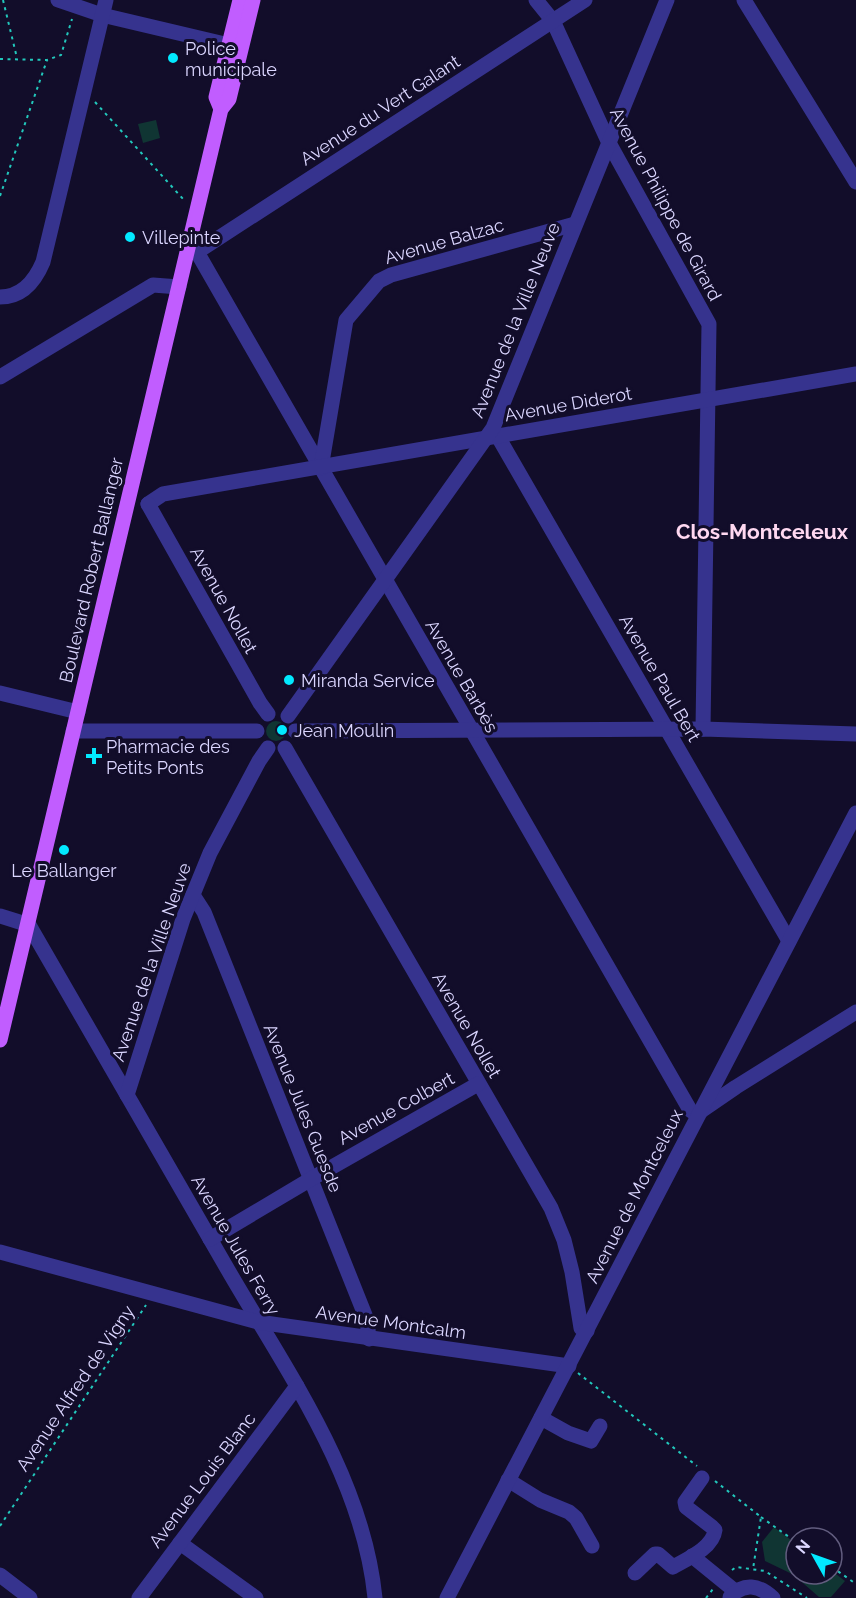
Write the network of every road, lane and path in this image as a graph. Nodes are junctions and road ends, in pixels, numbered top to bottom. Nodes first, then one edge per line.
1 (3, 0) edge
2 (58, 0) edge
3 (240, 0) edge
4 (253, 0) edge
5 (536, 0) edge
6 (585, 0) edge
7 (667, 0) edge
8 (744, 0) edge
9 (76, 7) junction
10 (104, 7) edge
11 (553, 21) junction
12 (229, 45) junction
13 (0, 59) edge
14 (17, 59) junction
15 (47, 60) junction
16 (84, 90) junction
17 (221, 109) junction
18 (609, 143) junction
19 (856, 182) edge
20 (4, 183) junction
21 (0, 185) edge
22 (0, 196) edge
23 (196, 213) junction
24 (575, 224) junction
25 (192, 251) junction
26 (179, 287) junction
27 (0, 297) edge
28 (856, 374) edge
29 (0, 377) edge
30 (709, 399) junction
31 (493, 436) junction
32 (321, 468) junction
33 (129, 496) junction
34 (148, 504) junction
35 (385, 580) junction
36 (0, 693) edge
37 (78, 712) junction
38 (268, 714) junction
39 (288, 716) junction
40 (703, 729) junction
41 (668, 730) junction
42 (73, 731) junction
43 (257, 731) junction
44 (472, 731) junction
45 (295, 732) junction
46 (856, 734) edge
47 (268, 748) junction
48 (285, 748) junction
49 (856, 813) edge
50 (193, 895) junction
51 (0, 916) edge
52 (29, 925) junction
53 (789, 941) junction
54 (856, 1012) edge
55 (0, 1040) edge
56 (720, 1073) junction
57 (478, 1084) junction
58 (736, 1087) junction
59 (127, 1095) junction
60 (698, 1114) junction
61 (310, 1179) junction
62 (210, 1239) junction
63 (0, 1252) edge
64 (153, 1295) junction
65 (258, 1322) junction
66 (587, 1331) junction
67 (369, 1339) junction
68 (569, 1366) junction
69 (297, 1386) junction
70 (541, 1418) junction
71 (600, 1426) dead end
72 (705, 1475) junction
73 (508, 1480) junction
74 (761, 1517) junction
75 (0, 1526) edge
76 (784, 1533) edge
77 (180, 1543) junction
78 (592, 1546) dead end
79 (692, 1556) junction
80 (753, 1569) dead end
81 (635, 1573) dead end
82 (0, 1575) edge
83 (732, 1595) edge
84 (27, 1597) edge
85 (449, 1597) edge
86 (139, 1598) edge
87 (256, 1598) edge
88 (375, 1598) edge
89 (773, 1598) edge

1 - 14 path
2 - 9 street
3 - 12 main road, Boulevard Robert Ballanger
4 - 17 main road, Boulevard Robert Ballanger
5 - 11 street, Avenue Philippe de Girard
6 - 11 street, Avenue du Vert Galant
7 - 18 street, Avenue de la Ville Neuve
8 - 19 street
9 - 10 street
9 - 15 path
10 - 12 street
10 - 16 street
11 - 18 street, Avenue Philippe de Girard
11 - 25 street, Avenue du Vert Galant
12 - 17 main road, Boulevard Robert Ballanger
13 - 14 path
14 - 15 path
15 - 20 path
16 - 23 path
16 - 27 street
17 - 23 main road, Boulevard Robert Ballanger
18 - 24 street, Avenue de la Ville Neuve
18 - 30 street, Avenue Philippe de Girard
20 - 21 path
20 - 22 path
23 - 25 main road, Boulevard Robert Ballanger
24 - 31 street, Avenue de la Ville Neuve
24 - 32 street, Avenue Balzac
25 - 26 main road, Boulevard Robert Ballanger
25 - 32 street, Avenue Barbès
26 - 29 street
26 - 33 main road, Boulevard Robert Ballanger
28 - 30 street, Avenue Diderot
30 - 31 street, Avenue Diderot
30 - 40 street, Avenue Philippe de Girard
31 - 32 street, Avenue Diderot
31 - 35 street, Avenue de la Ville Neuve
31 - 41 street, Avenue Paul Bert
32 - 34 street, Avenue Diderot
32 - 35 street, Avenue Barbès
33 - 34 street
33 - 37 main road, Boulevard Robert Ballanger
34 - 38 street, Avenue Nollet
35 - 39 street, Avenue de la Ville Neuve
35 - 44 street, Avenue Barbès
36 - 37 street
37 - 42 main road, Boulevard Robert Ballanger
38 - 39 street
38 - 43 street
39 - 45 street
40 - 41 street
40 - 46 street
41 - 44 street
41 - 53 street, Avenue Paul Bert
42 - 43 street
42 - 52 main road, Boulevard Robert Ballanger
43 - 47 street
44 - 45 street
44 - 60 street, Avenue Barbès
45 - 48 street
47 - 48 street
47 - 50 street, Avenue de la Ville Neuve
48 - 57 street, Avenue Nollet
49 - 53 street, Avenue de Montceleux
50 - 59 street, Avenue de la Ville Neuve
50 - 61 street, Avenue Jules Guesde
51 - 52 street
52 - 55 main road, Boulevard Robert Ballanger
52 - 59 street, Avenue Jules Ferry
53 - 56 street, Avenue de Montceleux
54 - 58 street
56 - 58 street
56 - 60 street, Avenue de Montceleux
57 - 61 street, Avenue Colbert
57 - 66 street, Avenue Nollet
58 - 60 street
59 - 62 street, Avenue Jules Ferry
60 - 66 street, Avenue de Montceleux
61 - 62 street, Avenue Colbert
61 - 67 street, Avenue Jules Guesde
62 - 65 street, Avenue Jules Ferry
63 - 64 street, Avenue Montcalm
64 - 65 street, Avenue Montcalm
64 - 75 path, Avenue Alfred de Vigny
65 - 67 street, Avenue Montcalm
65 - 69 street, Avenue Jules Ferry
66 - 68 street, Avenue de Montceleux
67 - 68 street, Avenue Montcalm
68 - 70 street, Avenue de Montceleux
68 - 72 path
69 - 77 street, Avenue Louis Blanc
69 - 88 street, Avenue Jules Ferry
70 - 71 street
70 - 73 street, Avenue de Montceleux
72 - 74 path
72 - 79 street
73 - 78 street
73 - 85 street, Avenue de Montceleux
74 - 76 path
74 - 80 path
77 - 86 street, Avenue Louis Blanc
77 - 87 street
79 - 81 street
79 - 83 street
82 - 84 street
83 - 89 street

